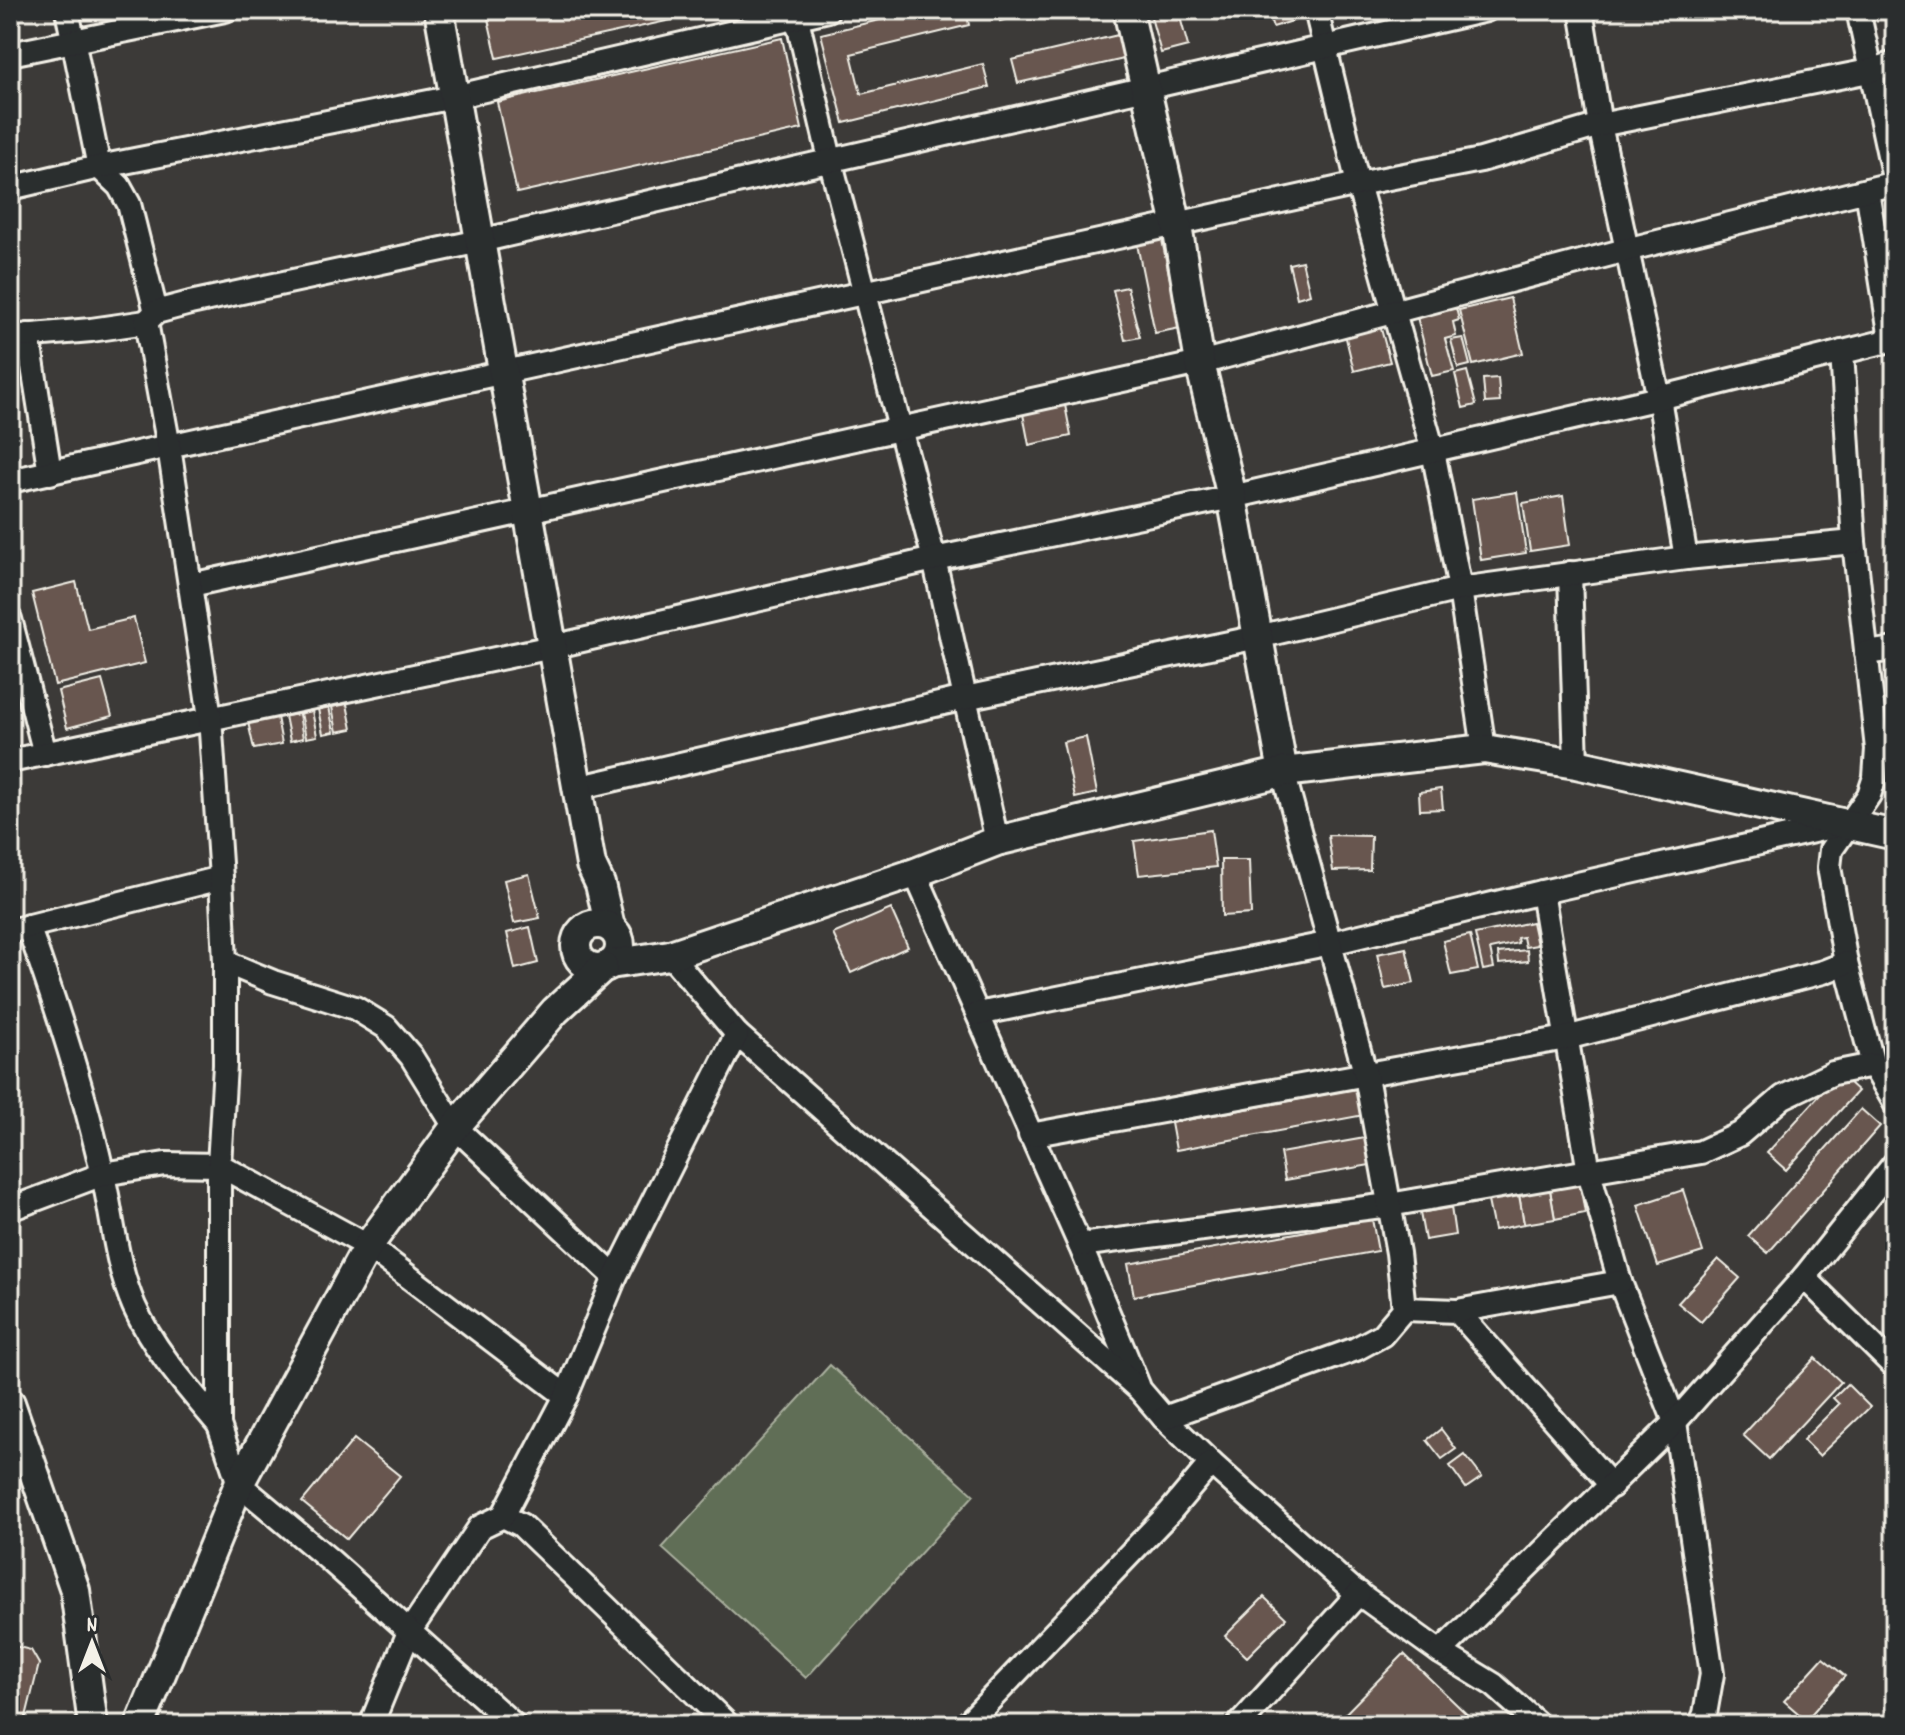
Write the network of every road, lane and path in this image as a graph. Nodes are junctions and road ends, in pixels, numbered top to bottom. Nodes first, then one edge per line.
1 (67, 10) edge
2 (225, 10) edge
3 (439, 10) edge
4 (828, 10) edge
5 (1128, 10) edge
6 (1316, 10) edge
7 (1486, 10) edge
8 (1581, 10) edge
9 (1858, 10) edge
10 (796, 13) edge
11 (75, 41) junction
12 (1324, 48) junction
13 (10, 54) edge
14 (1895, 63) edge
15 (1869, 71) junction
16 (1147, 90) junction
17 (454, 97) junction
18 (1600, 125) junction
19 (830, 159) junction
20 (99, 167) junction
21 (1895, 183) edge
22 (1358, 184) junction
23 (10, 188) edge
24 (1867, 190) junction
25 (1177, 226) junction
26 (480, 241) junction
27 (1626, 250) junction
28 (866, 292) junction
29 (1394, 313) junction
30 (151, 317) junction
31 (19, 336) edge
32 (1893, 339) edge
33 (1842, 352) junction
34 (1200, 363) junction
35 (503, 373) junction
36 (1659, 398) junction
37 (902, 429) junction
38 (169, 447) junction
39 (1433, 451) junction
40 (50, 473) junction
41 (10, 481) edge
42 (1232, 497) junction
43 (527, 510) junction
44 (1854, 542) junction
45 (1686, 558) junction
46 (934, 559) junction
47 (1570, 573) junction
48 (191, 585) junction
49 (1460, 589) junction
50 (10, 619) edge
51 (1258, 637) junction
52 (552, 647) junction
53 (1895, 649) edge
54 (1866, 653) junction
55 (965, 698) junction
56 (210, 717) junction
57 (1484, 749) junction
58 (45, 754) junction
59 (10, 761) edge
60 (1576, 764) junction
61 (1283, 772) junction
62 (577, 788) junction
63 (1849, 823) junction
64 (1895, 835) edge
65 (997, 841) junction
66 (591, 865) junction
67 (915, 873) junction
68 (221, 878) junction
69 (1542, 892) junction
70 (19, 928) edge
71 (613, 930) junction
72 (579, 940) junction
73 (1331, 943) junction
74 (670, 955) junction
75 (225, 962) junction
76 (1846, 963) junction
77 (606, 966) junction
78 (555, 1011) junction
79 (978, 1014) junction
80 (737, 1034) junction
81 (1566, 1038) junction
82 (1873, 1065) junction
83 (1366, 1076) junction
84 (1895, 1103) edge
85 (455, 1127) junction
86 (1030, 1135) junction
87 (1895, 1163) edge
88 (219, 1165) junction
89 (1589, 1172) junction
90 (103, 1174) junction
91 (1389, 1205) junction
92 (10, 1209) edge
93 (1080, 1245) junction
94 (368, 1246) junction
95 (615, 1277) junction
96 (1804, 1277) junction
97 (1620, 1282) junction
98 (1404, 1309) junction
99 (1457, 1311) junction
100 (1895, 1367) edge
101 (1140, 1390) junction
102 (566, 1396) junction
103 (10, 1403) edge
104 (1164, 1418) junction
105 (1675, 1422) junction
106 (219, 1425) junction
107 (1211, 1463) junction
108 (239, 1484) junction
109 (1612, 1486) junction
110 (503, 1516) junction
111 (1359, 1593) junction
112 (409, 1632) junction
113 (1440, 1652) junction
114 (719, 1722) edge
115 (145, 1723) edge
116 (93, 1725) edge
117 (371, 1725) edge
118 (514, 1725) edge
119 (966, 1725) edge
120 (1239, 1725) edge
121 (1539, 1725) edge
122 (1700, 1725) edge

1 - 11 street
2 - 11 street
3 - 17 street
4 - 10 street
5 - 16 street
6 - 12 street
7 - 12 street
8 - 18 street
9 - 15 street
10 - 17 street
10 - 19 street
11 - 13 street
11 - 20 street
12 - 16 street
12 - 22 street
14 - 15 street
15 - 18 street
15 - 21 street
16 - 19 street
16 - 25 street
17 - 20 street
17 - 26 street
18 - 22 street
18 - 27 street
19 - 26 street
19 - 28 street
20 - 23 street
20 - 30 street
21 - 24 street
22 - 25 street
22 - 29 street
24 - 27 street
24 - 32 street
25 - 28 street
25 - 34 street
26 - 30 street
26 - 35 street
27 - 29 street
27 - 36 street
28 - 35 street
28 - 37 street
29 - 34 street
29 - 39 street
30 - 31 street
30 - 38 street
31 - 40 street
32 - 33 street
33 - 36 street
33 - 44 street
34 - 37 street
34 - 42 street
35 - 38 street
35 - 43 street
36 - 39 street
36 - 45 street
37 - 43 street
37 - 46 street
38 - 40 street
38 - 48 street
39 - 42 street
39 - 49 street
40 - 41 street
42 - 46 street
42 - 51 street
43 - 48 street
43 - 52 street
44 - 45 street
44 - 54 street
45 - 47 street
46 - 52 street
46 - 55 street
47 - 49 street
47 - 60 street
48 - 56 street
49 - 51 street
49 - 57 street
50 - 58 street
51 - 55 street
51 - 61 street
52 - 56 street
52 - 62 street
53 - 54 street
54 - 63 street
55 - 62 street
55 - 65 street
56 - 58 street
56 - 68 street
57 - 60 street
57 - 61 street
58 - 59 street
60 - 63 street
61 - 65 street
61 - 73 street
62 - 66 street
63 - 64 street
63 - 69 street
63 - 76 street
65 - 67 street
66 - 71 street
66 - 72 street
67 - 74 street
67 - 79 street
68 - 70 street
68 - 75 street
69 - 73 street
69 - 81 street
70 - 90 street
71 - 72 street
71 - 74 street
71 - 77 street
72 - 77 street
72 - 78 street
73 - 79 street
73 - 83 street
74 - 77 street
74 - 80 street
75 - 85 street
75 - 88 street
76 - 81 street
76 - 82 street
77 - 78 street
78 - 85 street
79 - 86 street
80 - 95 street
80 - 101 street
81 - 83 street
81 - 89 street
82 - 84 street
82 - 89 street
83 - 86 street
83 - 91 street
85 - 94 street
85 - 95 street
86 - 93 street
87 - 96 street
88 - 90 street
88 - 94 street
88 - 106 street
89 - 91 street
89 - 97 street
90 - 92 street
90 - 106 street
91 - 93 street
91 - 98 street
93 - 101 street
94 - 102 street
94 - 108 street
95 - 102 street
96 - 100 street
96 - 105 street
97 - 99 street
97 - 105 street
98 - 99 street
98 - 104 street
99 - 109 street
101 - 104 street
102 - 110 street
103 - 116 street
104 - 107 street
105 - 109 street
105 - 122 street
106 - 108 street
107 - 111 street
107 - 119 street
108 - 112 street
108 - 115 street
109 - 113 street
110 - 112 street
110 - 114 street
111 - 113 street
111 - 120 street
112 - 117 street
112 - 118 street
113 - 121 street

